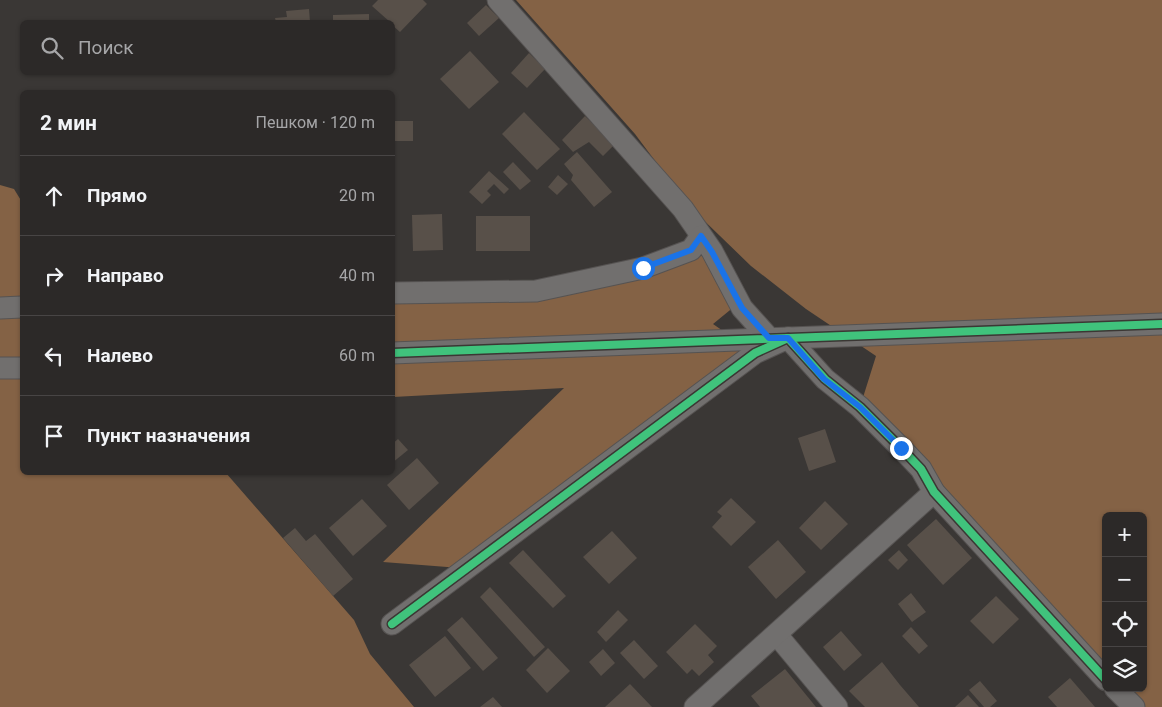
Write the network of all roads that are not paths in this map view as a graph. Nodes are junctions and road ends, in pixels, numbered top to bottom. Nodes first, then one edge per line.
1 (498, 0) edge
2 (701, 236) junction
3 (395, 293) edge
4 (20, 307) edge
5 (0, 308) edge
6 (1162, 324) edge
7 (778, 338) junction
8 (395, 353) edge
9 (0, 368) edge
10 (20, 368) edge
11 (934, 492) junction
12 (392, 624) dead end
13 (777, 635) junction
14 (1102, 676) edge
15 (1119, 692) edge
16 (695, 707) edge
17 (837, 707) edge
18 (1134, 707) edge

1 - 2 street
2 - 3 street
2 - 7 street
4 - 5 street
6 - 7 street
7 - 8 street
7 - 11 street
7 - 12 street
9 - 10 street
11 - 13 street
11 - 14 street
13 - 16 street
13 - 17 street
15 - 18 street

